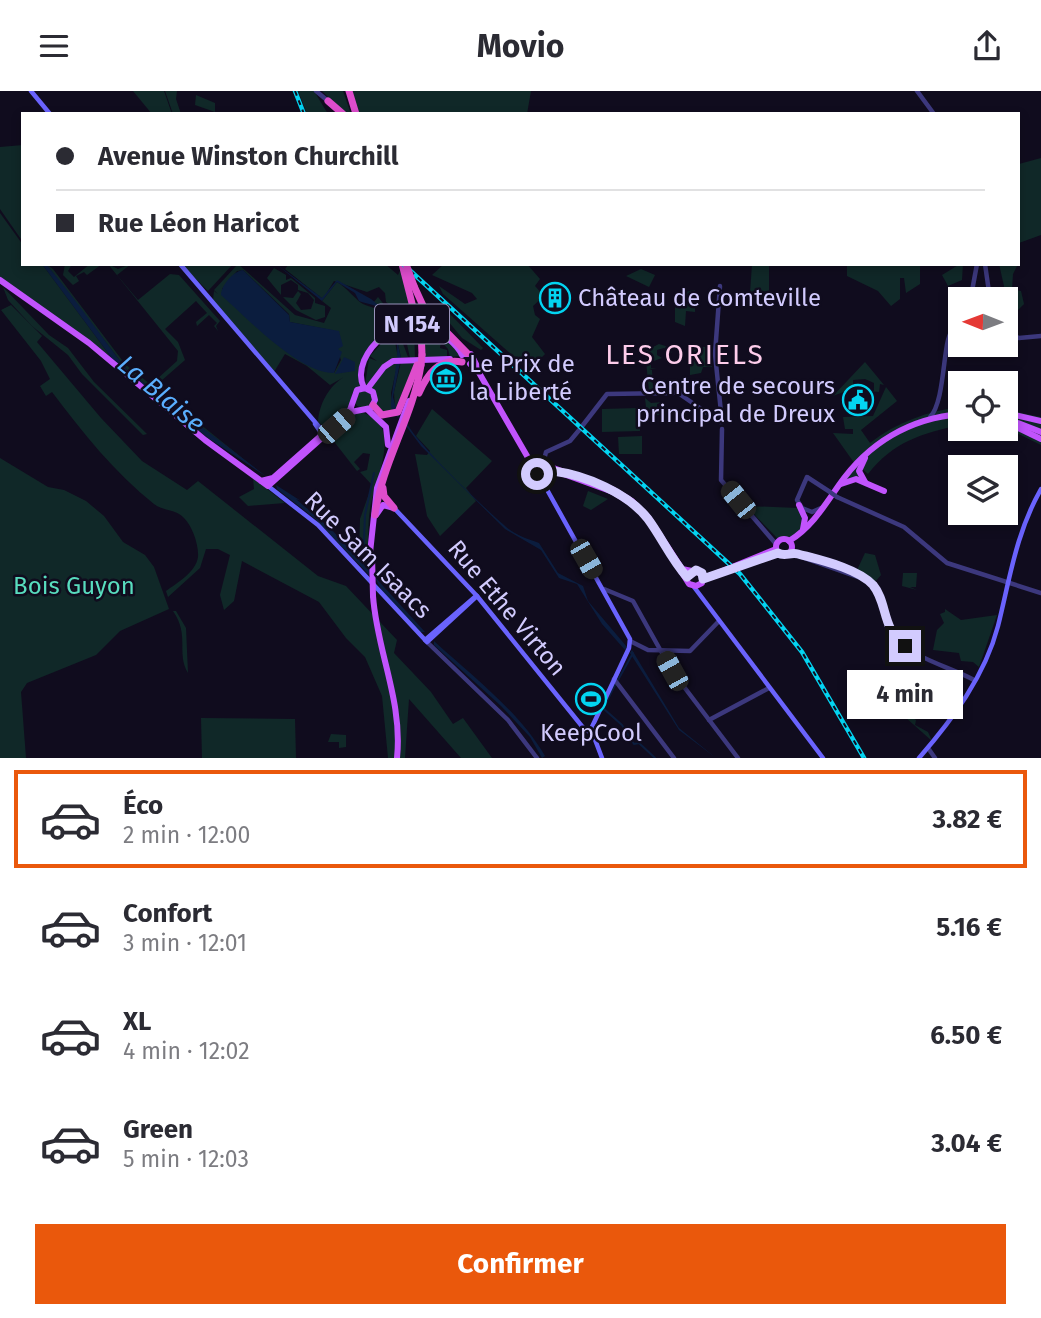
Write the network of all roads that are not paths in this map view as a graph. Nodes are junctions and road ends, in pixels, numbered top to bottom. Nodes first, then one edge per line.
1 (31, 91) edge
2 (318, 91) edge
3 (347, 91) edge
4 (917, 91) edge
5 (328, 101) joint
6 (48, 112) edge
7 (341, 112) edge
8 (354, 112) edge
9 (933, 112) edge
10 (182, 266) edge
11 (405, 266) edge
12 (976, 266) edge
13 (985, 266) edge
14 (0, 280) edge
15 (411, 283) junction
16 (720, 286) dead end
17 (971, 287) edge
18 (988, 287) edge
19 (1041, 336) edge
20 (1018, 338) edge
21 (948, 339) edge
22 (466, 358) junction
23 (419, 365) junction
24 (940, 386) junction
25 (366, 388) junction
26 (352, 401) junction
27 (367, 408) junction
28 (948, 415) edge
29 (939, 416) junction
30 (406, 418) junction
31 (926, 419) junction
32 (1018, 419) edge
33 (719, 421) junction
34 (1041, 421) edge
35 (1018, 422) edge
36 (1018, 423) edge
37 (1018, 425) edge
38 (1041, 432) edge
39 (323, 433) junction
40 (1041, 439) edge
41 (867, 455) junction
42 (543, 470) junction
43 (382, 477) junction
44 (866, 483) junction
45 (265, 484) junction
46 (841, 484) junction
47 (884, 491) dead end
48 (1041, 491) edge
49 (826, 503) junction
50 (799, 505) junction
51 (394, 508) junction
52 (375, 515) junction
53 (801, 533) junction
54 (776, 545) junction
55 (792, 548) junction
56 (371, 554) junction
57 (689, 574) junction
58 (699, 581) junction
59 (1009, 582) junction
60 (604, 589) junction
61 (1041, 593) edge
62 (475, 597) junction
63 (719, 621) junction
64 (426, 641) junction
65 (629, 647) junction
66 (661, 651) junction
67 (978, 673) junction
68 (967, 676) junction
69 (614, 679) junction
70 (974, 680) junction
71 (769, 688) junction
72 (709, 720) junction
73 (590, 732) junction
74 (928, 748) junction
75 (397, 758) edge
76 (537, 758) edge
77 (602, 758) edge
78 (674, 758) edge
79 (738, 758) edge
80 (823, 758) edge
81 (919, 758) edge
82 (935, 758) edge

1 - 6 main road
2 - 5 street
3 - 8 highway
4 - 9 street
5 - 7 highway
10 - 39 main road
11 - 15 highway, bridge
12 - 17 street
13 - 18 street
14 - 45 main road, Rue Sam Isaacs
15 - 22 highway
15 - 23 highway, bridge
16 - 33 street
19 - 20 street
21 - 24 street
22 - 25 main road, N 154
22 - 25 main road, N 154
22 - 30 highway
22 - 42 main road, N 154
23 - 27 highway
23 - 30 highway
23 - 43 main road
24 - 29 street
24 - 31 street
25 - 26 main road
25 - 27 main road
26 - 27 main road
26 - 39 main road
27 - 39 main road
27 - 43 main road
28 - 29 main road
29 - 31 main road
29 - 41 main road
30 - 43 highway
31 - 49 main road
32 - 34 main road
33 - 42 street
33 - 54 street
35 - 38 main road
36 - 38 main road
37 - 40 main road
39 - 45 main road
39 - 45 main road
41 - 44 main road
41 - 46 main road
42 - 57 main road
42 - 60 main road
43 - 51 highway
43 - 52 highway
43 - 56 main road
44 - 46 main road
44 - 47 main road
45 - 64 main road, Rue Sam Isaacs
46 - 55 main road
48 - 59 main road
49 - 50 street
49 - 53 main road
50 - 53 main road
50 - 59 street, bridge
51 - 52 main road
51 - 62 main road, Rue Ethe Virton
52 - 56 main road
53 - 55 main road
54 - 55 main road
54 - 55 main road
54 - 58 main road
55 - 68 street
56 - 75 main road, bridge
57 - 58 main road
57 - 58 main road
58 - 63 main road
59 - 61 street
59 - 67 main road
60 - 65 main road
60 - 66 street
62 - 64 main road
62 - 73 main road, Rue Ethe Virton
63 - 66 street
63 - 71 main road
64 - 76 street, Rue Sam Isaacs
65 - 66 street
65 - 69 main road
66 - 72 street
67 - 68 street
67 - 70 main road
68 - 70 street
69 - 73 main road
69 - 78 street
70 - 74 main road
71 - 72 street
71 - 80 main road
72 - 79 street
73 - 77 main road, Rue Ethe Virton
74 - 81 main road
74 - 82 street

